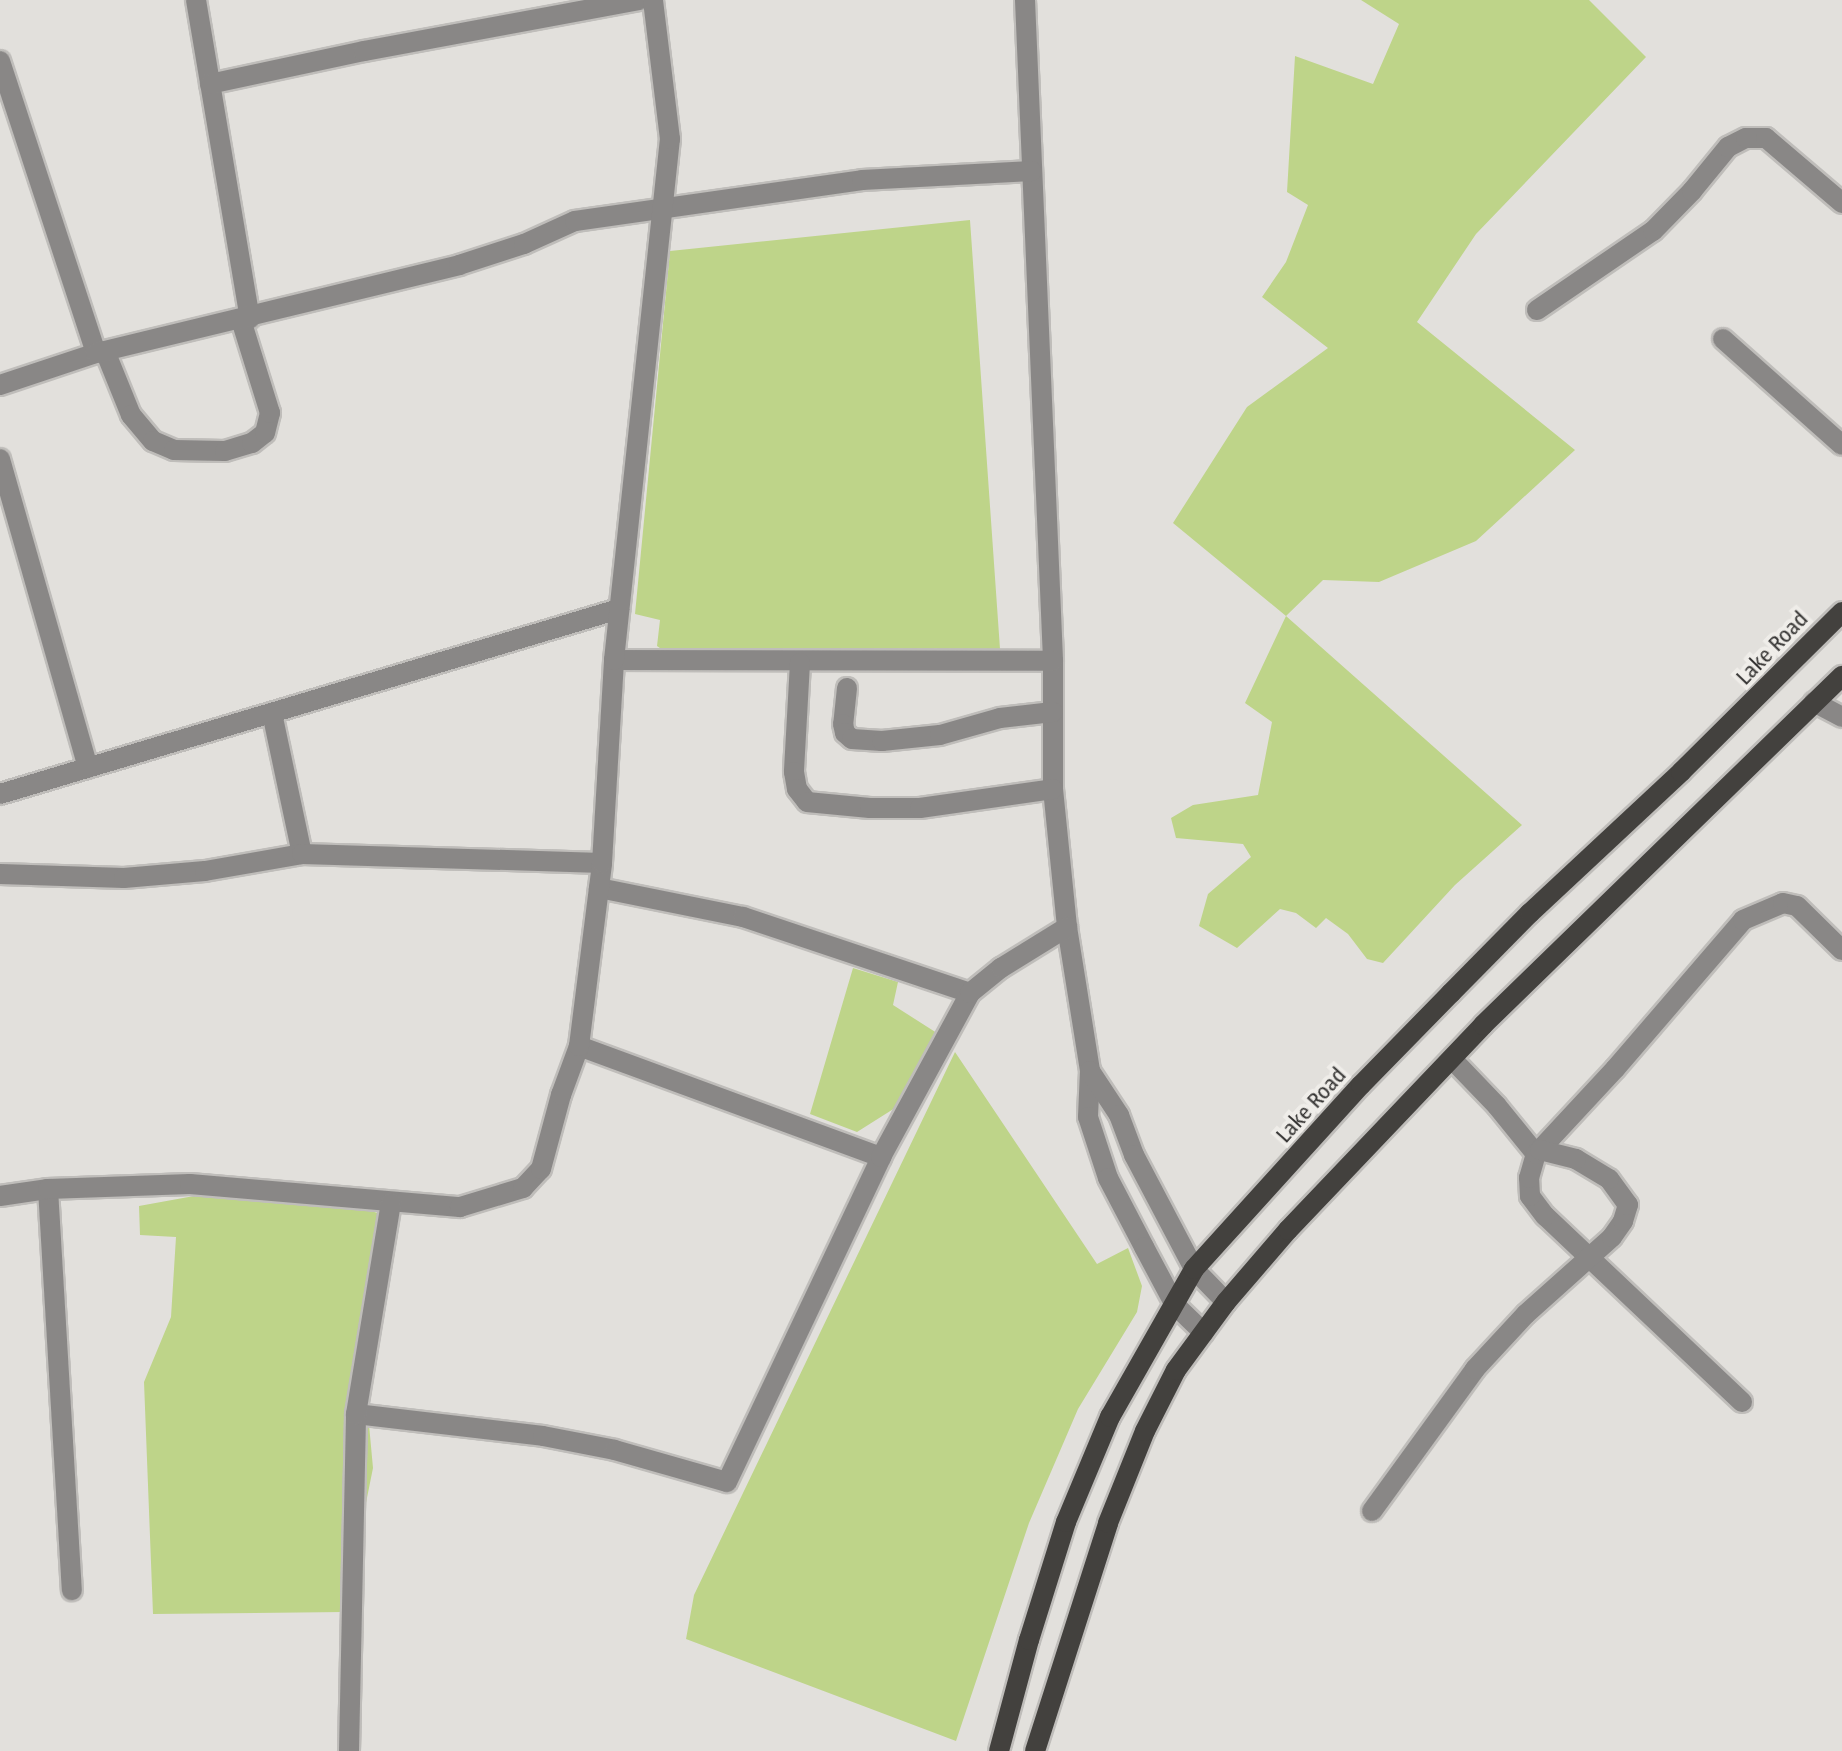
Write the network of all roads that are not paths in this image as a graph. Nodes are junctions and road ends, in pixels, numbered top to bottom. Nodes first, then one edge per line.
1 (196, 0) edge
2 (639, 0) edge
3 (653, 0) edge
4 (1025, 0) edge
5 (0, 61) edge
6 (210, 84) junction
7 (1032, 171) junction
8 (1842, 203) edge
9 (663, 207) junction
10 (1537, 310) dead end
11 (246, 319) junction
12 (1723, 339) dead end
13 (100, 352) junction
14 (0, 385) edge
15 (1842, 445) edge
16 (0, 459) edge
17 (619, 609) junction
18 (1842, 612) edge
19 (614, 660) junction
20 (1053, 661) junction
21 (800, 663) junction
22 (1842, 676) edge
23 (847, 688) dead end
24 (1814, 702) junction
25 (1053, 712) junction
26 (272, 713) junction
27 (1842, 717) edge
28 (88, 768) junction
29 (1053, 789) junction
30 (0, 794) edge
31 (302, 854) junction
32 (602, 863) junction
33 (0, 874) edge
34 (599, 888) junction
35 (1067, 927) junction
36 (1842, 950) edge
37 (970, 993) junction
38 (579, 1046) junction
39 (1452, 1059) junction
40 (1090, 1071) junction
41 (1538, 1152) junction
42 (881, 1157) junction
43 (48, 1189) junction
44 (0, 1196) edge
45 (391, 1203) junction
46 (1591, 1257) junction
47 (1194, 1269) junction
48 (1226, 1302) junction
49 (1175, 1305) junction
50 (1204, 1333) junction
51 (1742, 1402) dead end
52 (356, 1414) junction
53 (1372, 1511) dead end
54 (72, 1590) dead end
55 (349, 1751) edge
56 (999, 1751) edge
57 (1035, 1751) edge

1 - 6 street
2 - 6 street
3 - 9 street
4 - 7 street
5 - 13 street
6 - 11 street
7 - 9 street
7 - 20 street
8 - 10 street
9 - 11 street
9 - 17 street
11 - 13 street
11 - 13 street
12 - 15 street
13 - 14 street
16 - 28 street
17 - 19 street
17 - 26 street
18 - 47 main road, Lake Road
19 - 21 street
19 - 32 street
20 - 21 street
20 - 25 street
21 - 29 street
22 - 24 main road
23 - 25 street
24 - 27 street
24 - 39 main road
25 - 29 street
26 - 28 street
26 - 31 street
28 - 30 street
29 - 35 street
31 - 32 street
31 - 33 street
32 - 34 street
34 - 37 street
34 - 38 street
35 - 37 street
35 - 40 street
36 - 41 street
37 - 42 street
38 - 42 street
38 - 45 street
39 - 41 street
39 - 48 main road
40 - 47 street
40 - 49 street
41 - 46 street
41 - 46 street
42 - 52 street
43 - 44 street
43 - 45 street
43 - 54 street
45 - 52 street
46 - 51 street
46 - 53 street
47 - 48 street
47 - 49 main road, Lake Road
48 - 50 main road
49 - 50 street
49 - 56 main road, Lake Road
50 - 57 main road
52 - 55 street

